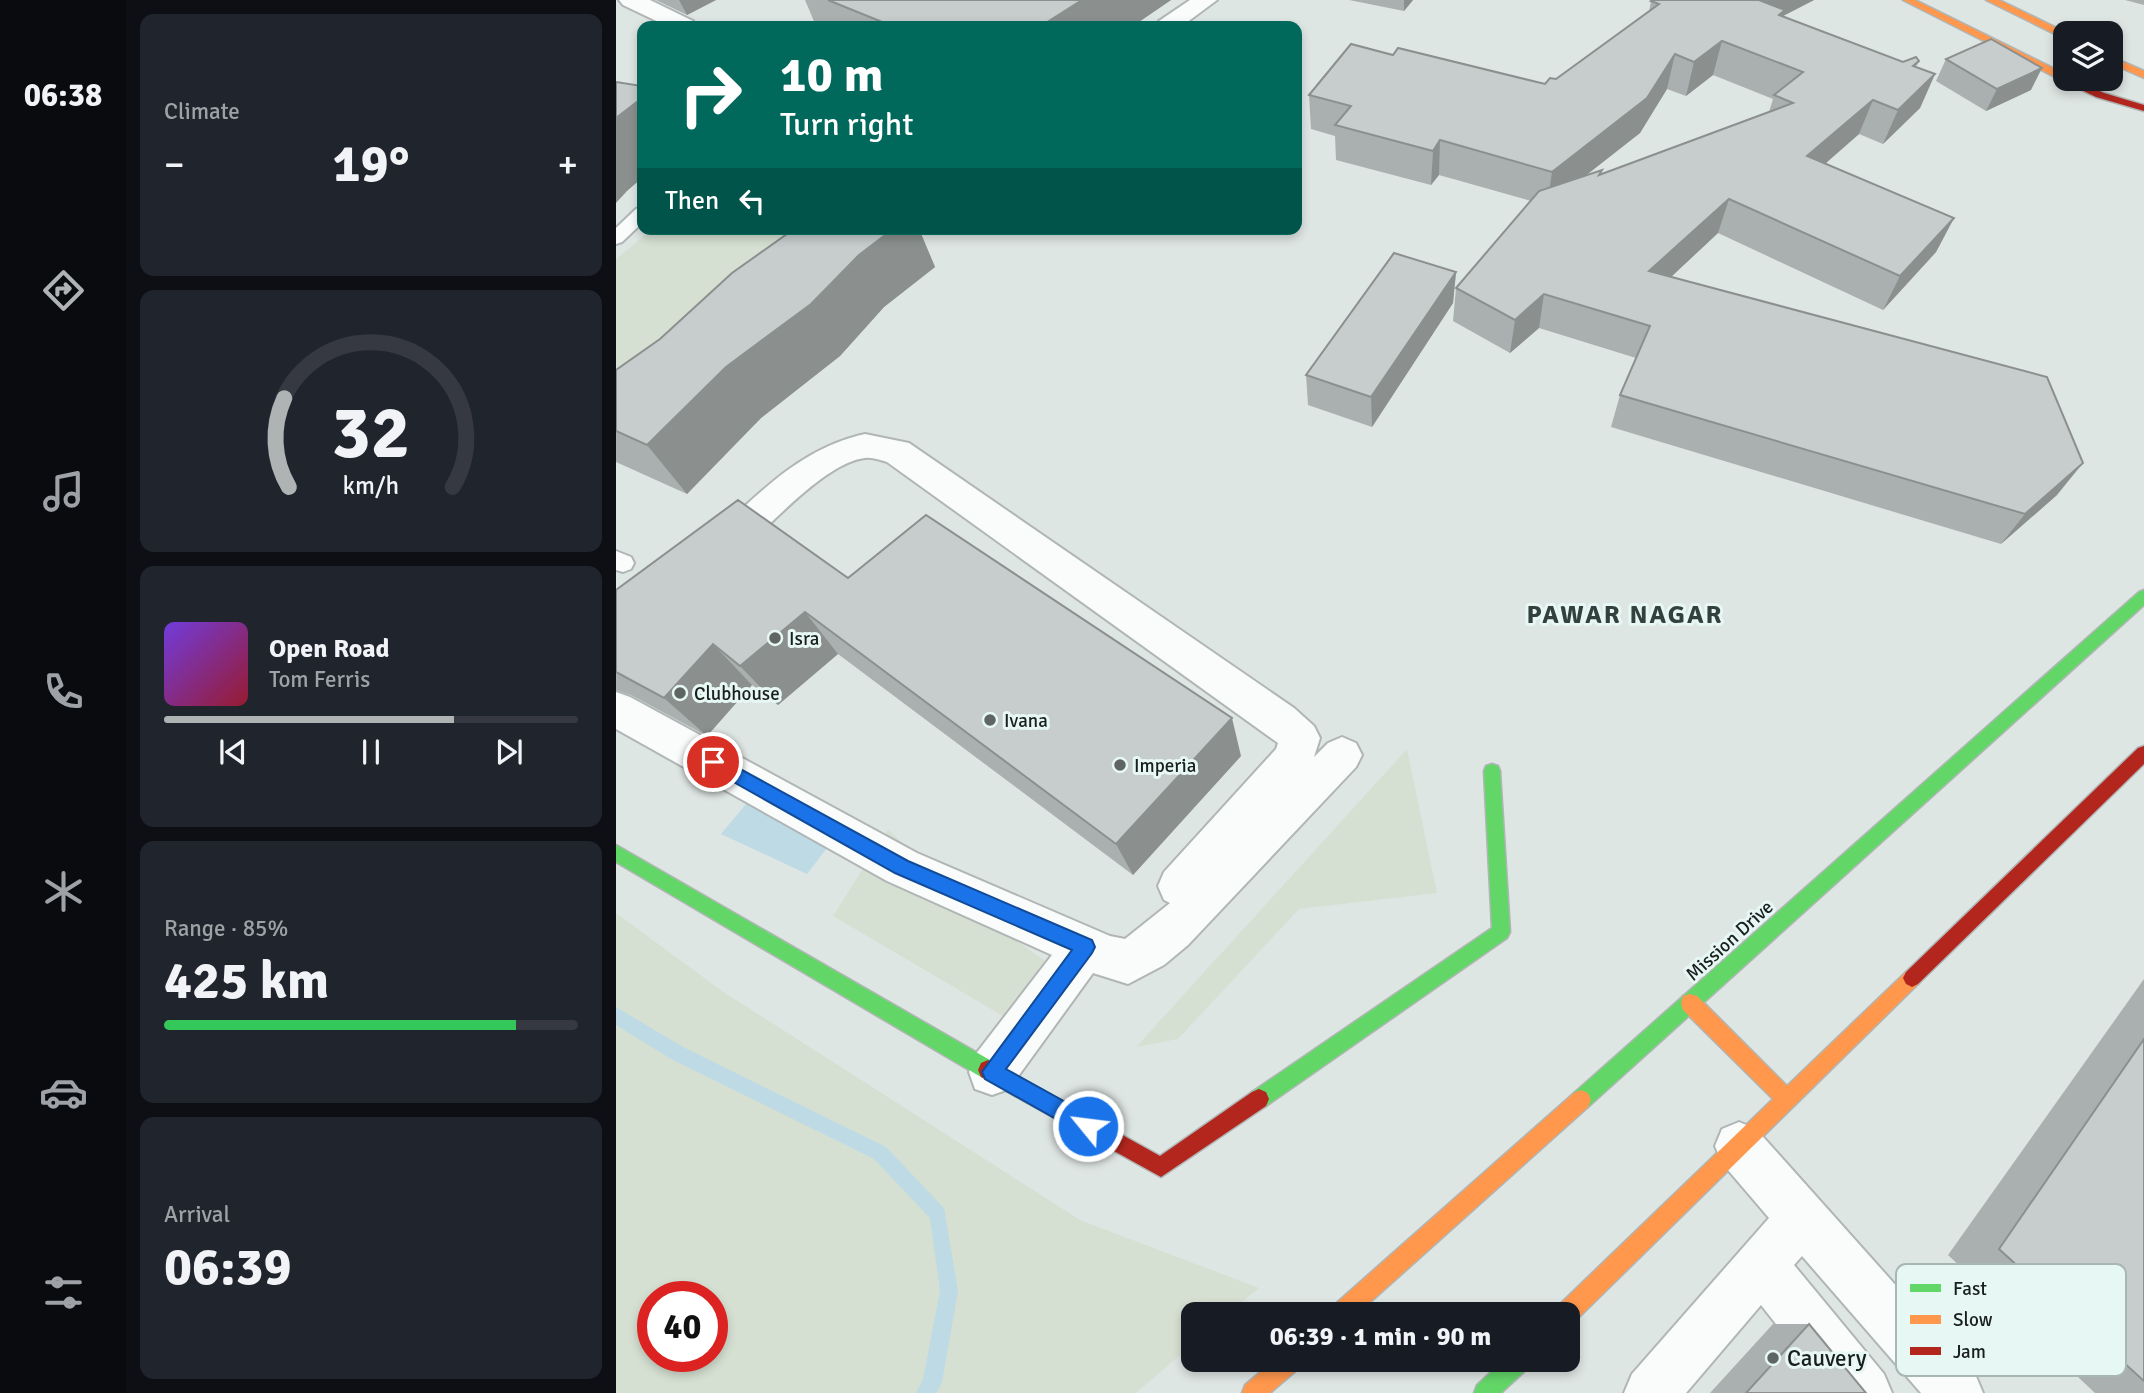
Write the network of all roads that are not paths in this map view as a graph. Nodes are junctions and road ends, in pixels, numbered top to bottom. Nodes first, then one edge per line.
1 (631, 0) edge
2 (1205, 0) edge
3 (1908, 0) edge
4 (1986, 6) edge
5 (675, 21) edge
6 (1174, 21) edge
7 (2053, 31) edge
8 (2053, 49) dead end
9 (2123, 65) edge
10 (2053, 72) edge
11 (2144, 75) edge
12 (2123, 84) edge
13 (2092, 91) edge
14 (2144, 95) edge
15 (2144, 108) edge
16 (637, 218) edge
17 (616, 238) edge
18 (698, 571) edge
19 (2144, 596) edge
20 (616, 709) edge
21 (2144, 753) edge
22 (1342, 755) dead end
23 (1492, 771) dead end
24 (616, 853) edge
25 (1179, 886) dead end
26 (1086, 947) junction
27 (1690, 1003) junction
28 (992, 1072) junction
29 (1787, 1099) junction
30 (1740, 1146) junction
31 (1802, 1218) junction
32 (1762, 1266) junction
33 (1354, 1302) edge
34 (1578, 1302) edge
35 (1896, 1325) edge
36 (1277, 1372) edge
37 (1507, 1372) edge
38 (1941, 1376) edge
39 (1253, 1393) edge
40 (1485, 1393) edge
41 (1651, 1393) edge
42 (1866, 1393) edge
43 (1956, 1393) edge

1 - 5 street
2 - 6 street
3 - 10 street
4 - 7 street
4 - 8 street
9 - 11 street
12 - 14 street
13 - 15 street
16 - 17 lane
18 - 25 street
19 - 27 street, Mission Drive
20 - 26 street
21 - 29 street
22 - 26 street
23 - 28 street
24 - 28 street
26 - 28 street
27 - 29 street
27 - 33 street, Mission Drive
29 - 30 street
30 - 31 street
30 - 34 street
31 - 32 street
31 - 35 street
32 - 41 street
32 - 42 street
36 - 39 street
37 - 40 street
38 - 43 street

